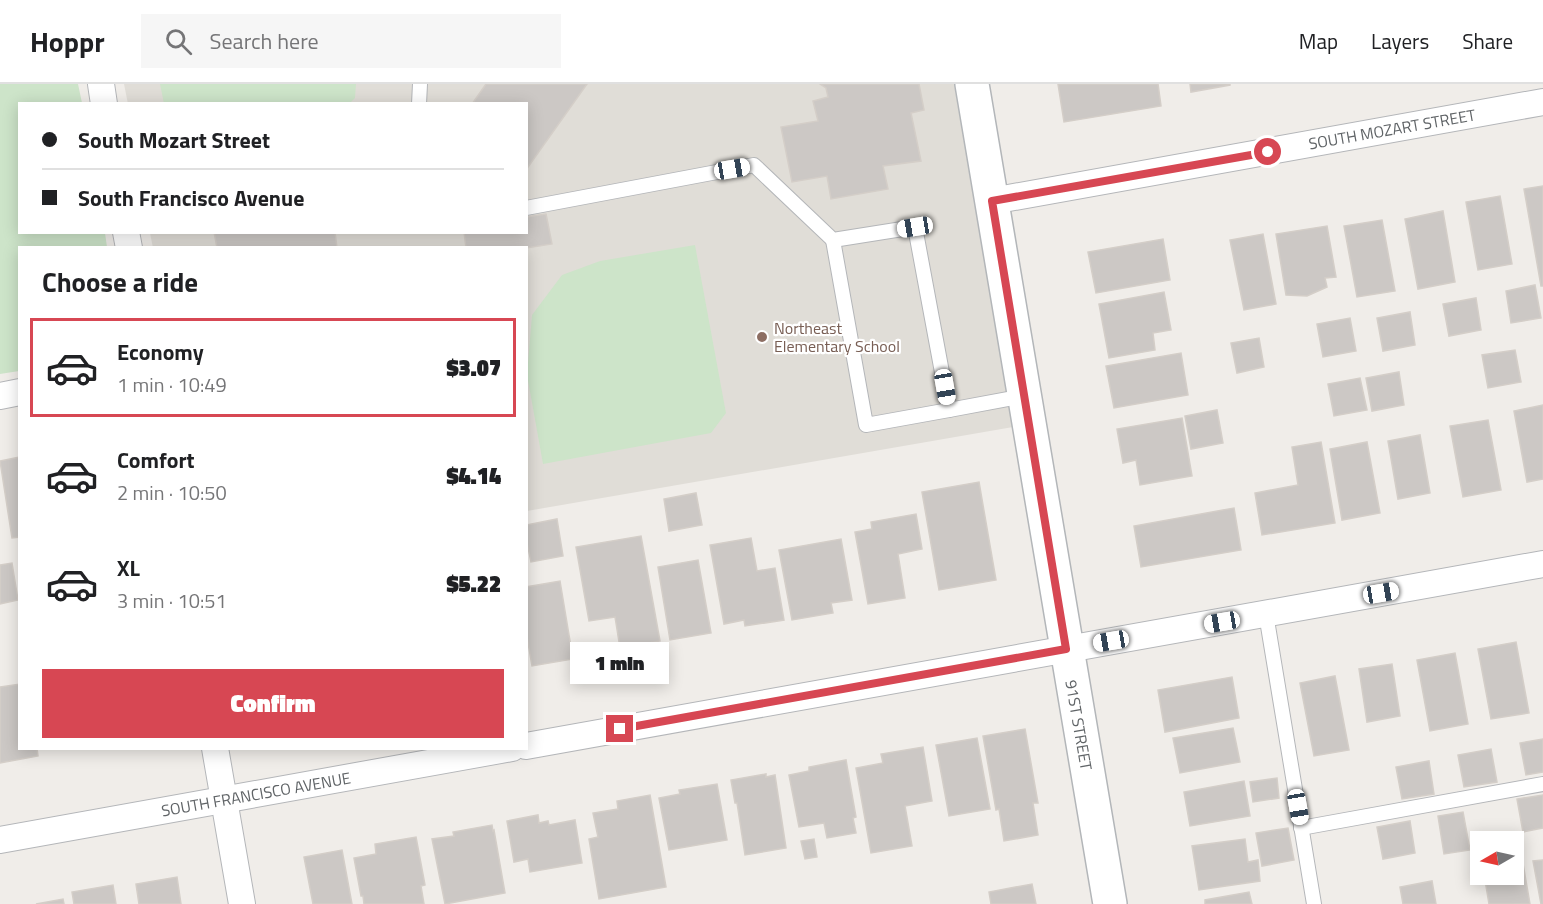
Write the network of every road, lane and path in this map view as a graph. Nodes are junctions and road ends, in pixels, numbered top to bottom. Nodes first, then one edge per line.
1 (101, 84) edge
2 (420, 84) edge
3 (972, 84) edge
4 (104, 102) edge
5 (419, 102) edge
6 (1543, 102) edge
7 (992, 201) junction
8 (528, 208) edge
9 (833, 240) junction
10 (18, 393) edge
11 (0, 396) edge
12 (1024, 396) junction
13 (949, 410) junction
14 (1543, 564) edge
15 (1266, 614) junction
16 (1066, 649) junction
17 (528, 746) edge
18 (215, 750) edge
19 (501, 750) edge
20 (1543, 784) edge
21 (224, 800) junction
22 (1301, 828) junction
23 (0, 840) edge
24 (242, 904) edge
25 (1110, 904) edge
26 (1314, 904) edge

1 - 4 street
2 - 5 lane
3 - 7 street, 91ST STREET
6 - 7 street, SOUTH MOZART STREET
7 - 12 street, 91ST STREET
8 - 9 lane
9 - 13 lane
9 - 13 lane
10 - 11 street
12 - 13 lane
12 - 16 street, 91ST STREET
14 - 15 street
15 - 16 street
15 - 22 lane
16 - 17 street
16 - 25 street, 91ST STREET
18 - 21 street
19 - 21 street, SOUTH FRANCISCO AVENUE
20 - 22 lane
21 - 23 street, SOUTH FRANCISCO AVENUE
21 - 24 street
22 - 26 lane

